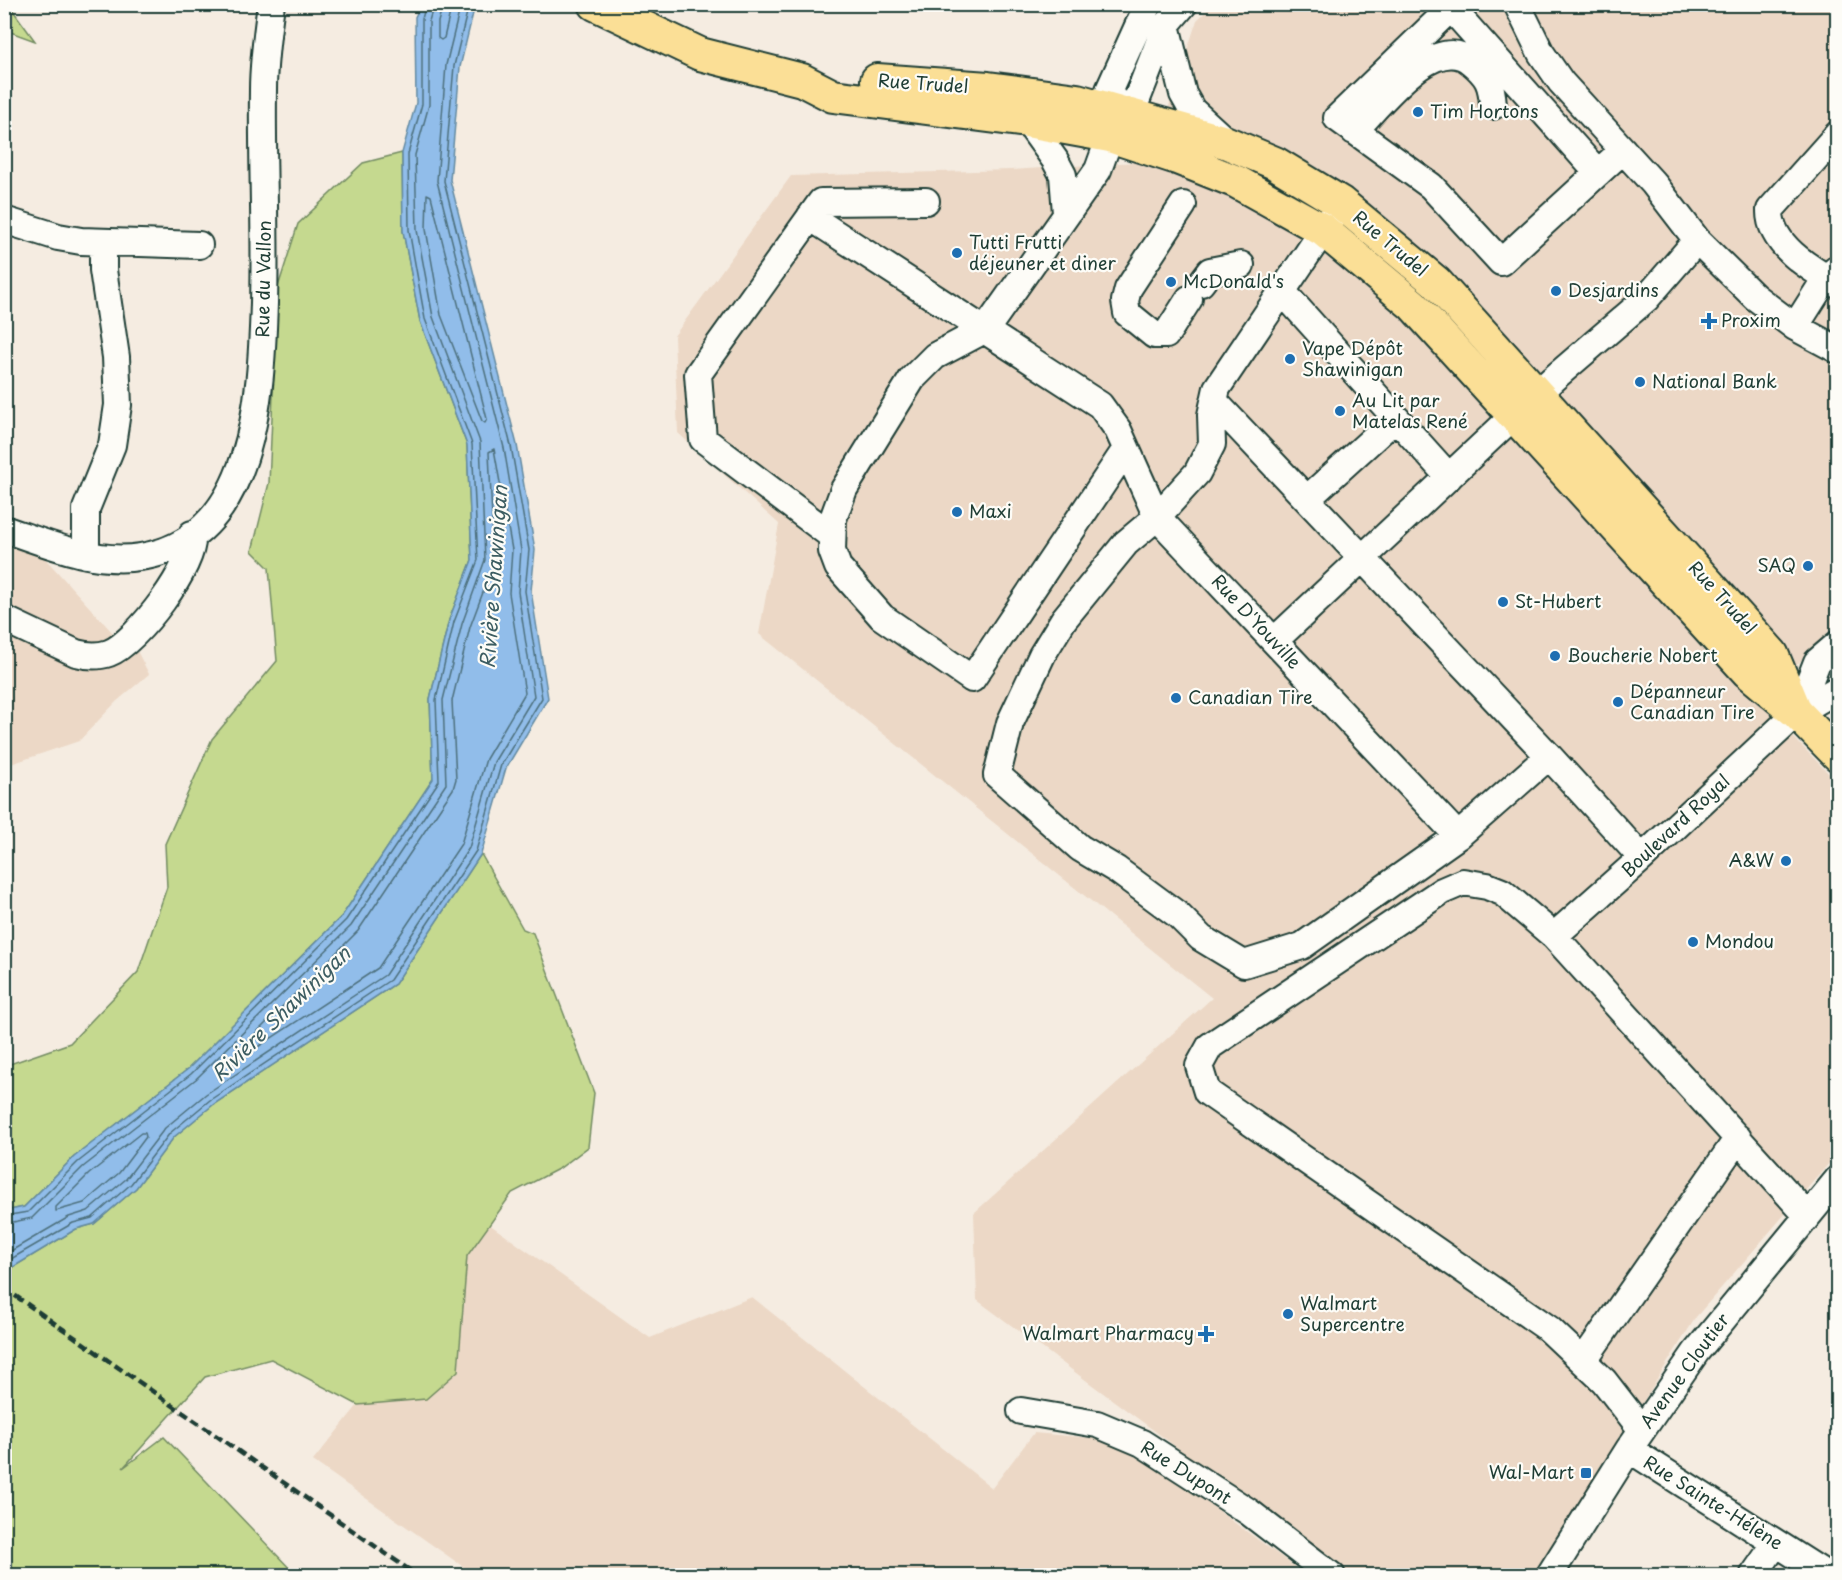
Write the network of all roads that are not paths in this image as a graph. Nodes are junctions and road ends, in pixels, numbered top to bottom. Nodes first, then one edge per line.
1 (271, 4) edge
2 (595, 4) edge
3 (1148, 4) edge
4 (1185, 4) edge
5 (1517, 4) edge
6 (1453, 6) edge
7 (1166, 25) junction
8 (802, 80) junction
9 (1492, 106) dead end
10 (1027, 121) junction
11 (1114, 124) junction
12 (1354, 131) junction
13 (1838, 134) edge
14 (1229, 144) junction
15 (1623, 150) junction
16 (1598, 173) junction
17 (926, 201) dead end
18 (1341, 203) junction
19 (1183, 205) dead end
20 (1066, 213) junction
21 (810, 217) junction
22 (4, 220) edge
23 (1323, 230) junction
24 (1697, 240) junction
25 (103, 243) junction
26 (199, 245) dead end
27 (1241, 265) dead end
28 (1834, 277) edge
29 (1282, 291) junction
30 (1795, 327) junction
31 (986, 329) junction
32 (1838, 350) edge
33 (1538, 393) junction
34 (1214, 401) junction
35 (1515, 416) junction
36 (1396, 418) junction
37 (1126, 449) junction
38 (1449, 477) junction
39 (1306, 499) junction
40 (1157, 517) junction
41 (4, 529) edge
42 (192, 534) junction
43 (832, 536) junction
44 (86, 555) junction
45 (1362, 558) junction
46 (4, 619) edge
47 (1274, 641) junction
48 (1838, 644) edge
49 (1838, 689) edge
50 (1797, 713) junction
51 (1549, 756) junction
52 (1838, 756) edge
53 (1458, 836) junction
54 (1642, 858) junction
55 (1554, 936) junction
56 (1738, 1138) junction
57 (1838, 1179) edge
58 (1807, 1215) junction
59 (1583, 1361) junction
60 (1022, 1411) dead end
61 (1635, 1440) junction
62 (1776, 1543) junction
63 (1332, 1575) edge
64 (1549, 1575) edge
65 (1753, 1575) edge
66 (1828, 1575) edge

1 - 42 street, Rue du Vallon
2 - 8 main road, Rue Trudel
3 - 11 street
4 - 7 street
5 - 15 street
6 - 12 street
6 - 16 street
7 - 11 street
7 - 14 street
8 - 10 main road, Rue Trudel
8 - 11 main road, Rue Trudel
9 - 12 street
10 - 11 main road, Rue Trudel
10 - 20 street
11 - 14 main road, Rue Trudel
11 - 20 street
11 - 23 main road, Rue Trudel
12 - 16 street
13 - 28 street
14 - 18 main road, Rue Trudel
15 - 16 street
15 - 24 street
17 - 21 street
18 - 23 street
18 - 33 main road, Rue Trudel
19 - 27 street
20 - 31 street
21 - 31 street, Rue D'Youville
21 - 43 street
22 - 25 street
23 - 29 street
23 - 35 main road, Rue Trudel
24 - 30 street
24 - 33 street
25 - 26 street
25 - 44 street
28 - 30 street
29 - 34 street
29 - 36 street
30 - 32 street
31 - 37 street, Rue D'Youville
31 - 43 street
33 - 35 street
33 - 50 main road, Rue Trudel
34 - 39 street
34 - 40 street
35 - 38 street
35 - 50 main road, Rue Trudel
36 - 38 street
36 - 39 street
37 - 40 street, Rue D'Youville
37 - 43 street
38 - 45 street
39 - 45 street
40 - 47 street, Rue D'Youville
40 - 53 street
41 - 44 street, Rue du Vallon
42 - 44 street, Rue du Vallon
42 - 46 street
45 - 47 street
45 - 51 street
47 - 53 street, Rue D'Youville
48 - 50 street, Boulevard Royal
49 - 50 street, Boulevard Royal
50 - 52 main road, Rue Trudel
50 - 54 street, Boulevard Royal
51 - 53 street
51 - 54 street
54 - 55 street, Boulevard Royal
55 - 56 street
55 - 59 street
56 - 58 street
56 - 59 street
57 - 58 street, Avenue Cloutier
58 - 61 street, Avenue Cloutier
59 - 61 street
60 - 63 street, Rue Dupont
61 - 62 street, Rue Sainte-Hélène
61 - 64 street, Avenue Cloutier
62 - 65 street
62 - 66 street, Rue Sainte-Hélène

